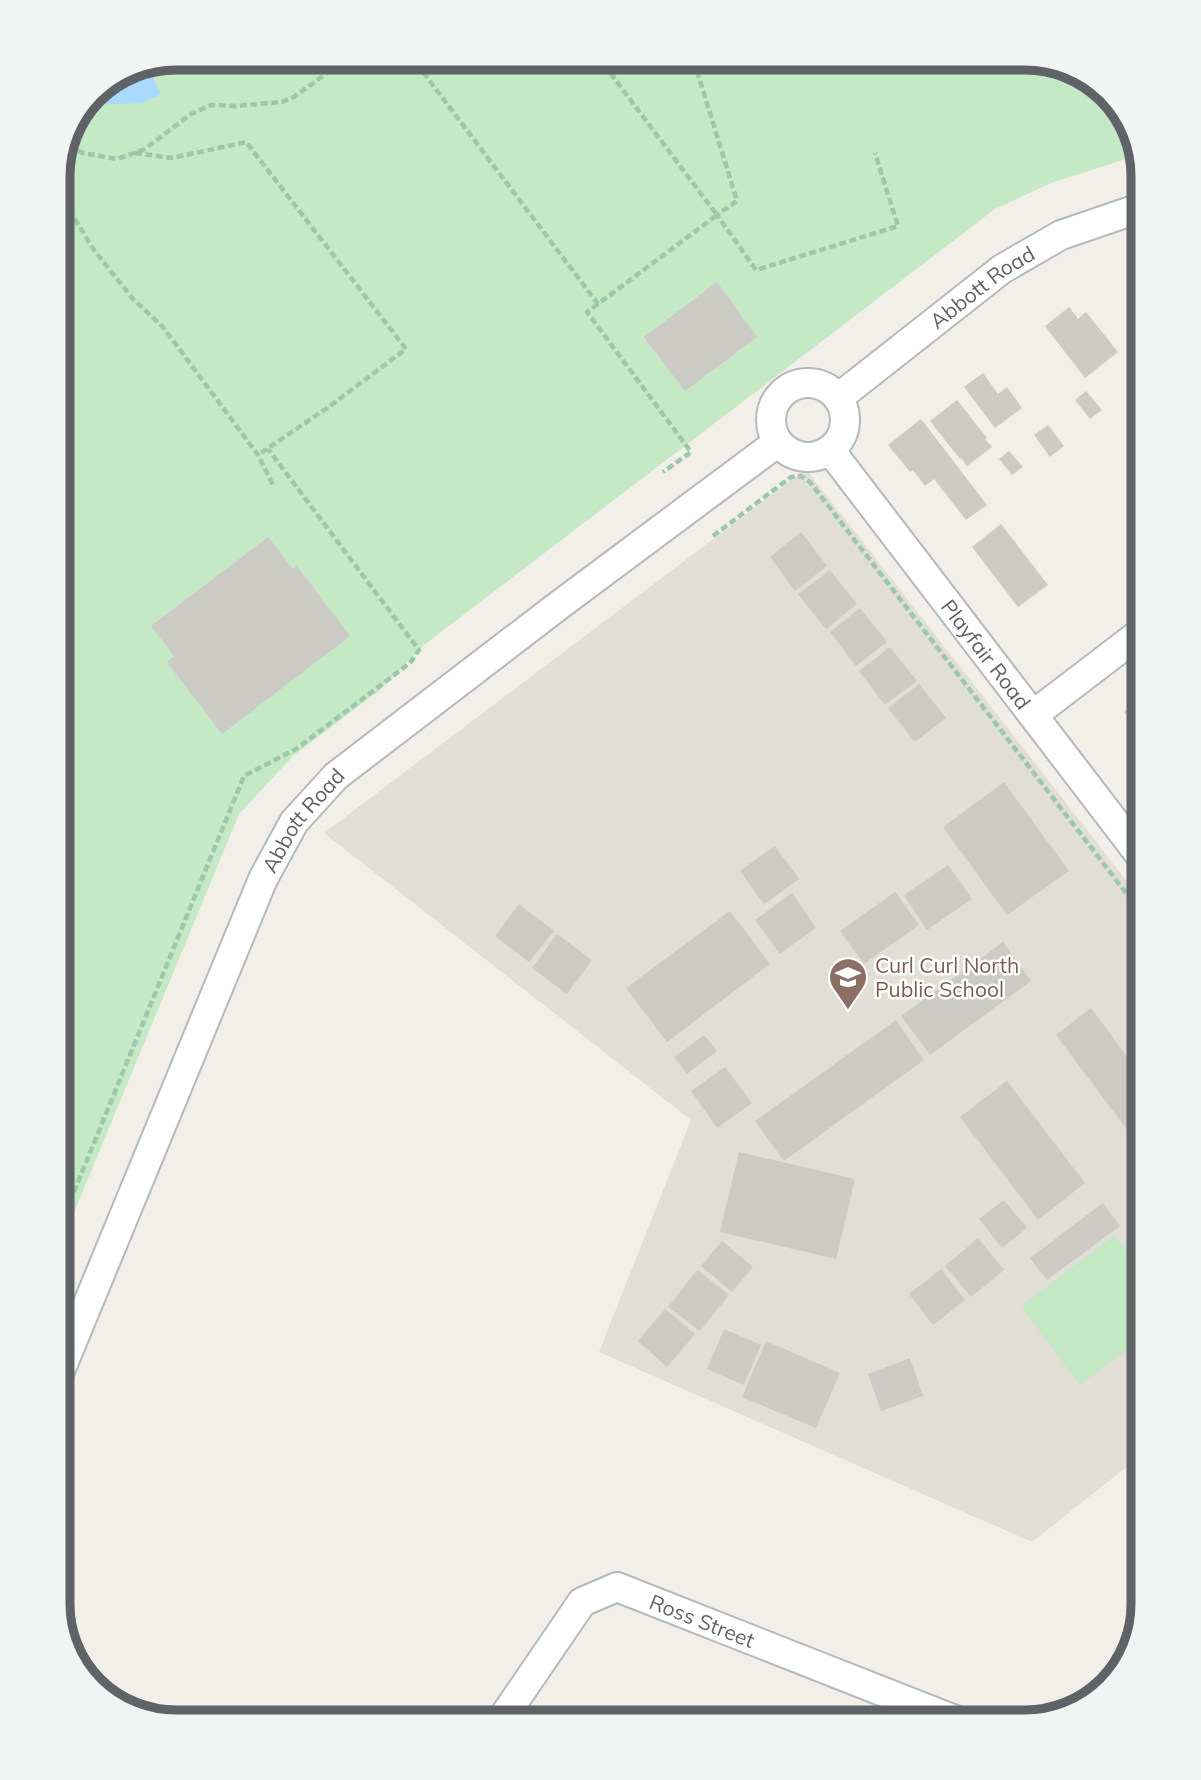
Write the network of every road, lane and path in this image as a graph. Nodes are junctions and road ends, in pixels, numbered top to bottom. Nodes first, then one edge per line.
1 (331, 70) edge
2 (422, 70) edge
3 (607, 70) edge
4 (697, 70) edge
5 (74, 149) edge
6 (135, 153) junction
7 (875, 153) dead end
8 (70, 211) edge
9 (1131, 211) edge
10 (717, 215) junction
11 (598, 304) junction
12 (838, 398) junction
13 (778, 442) junction
14 (268, 449) junction
15 (830, 450) junction
16 (258, 455) junction
17 (663, 472) dead end
18 (274, 487) dead end
19 (713, 536) dead end
20 (1131, 640) edge
21 (1033, 716) junction
22 (1131, 843) edge
23 (1131, 899) edge
24 (70, 1202) edge
25 (70, 1347) edge
26 (508, 1710) edge
27 (930, 1710) edge

1 - 6 path
2 - 11 path
3 - 10 path
4 - 10 path
5 - 6 path
6 - 14 path
7 - 10 path
8 - 16 path
9 - 12 street, Abbott Road
10 - 11 path
11 - 17 path
12 - 13 street
12 - 15 street
13 - 15 street
13 - 25 street, Abbott Road
14 - 16 path
14 - 24 path
15 - 21 street, Playfair Road
16 - 18 path
19 - 23 path
20 - 21 street
21 - 22 street, Playfair Road
26 - 27 street, Ross Street

